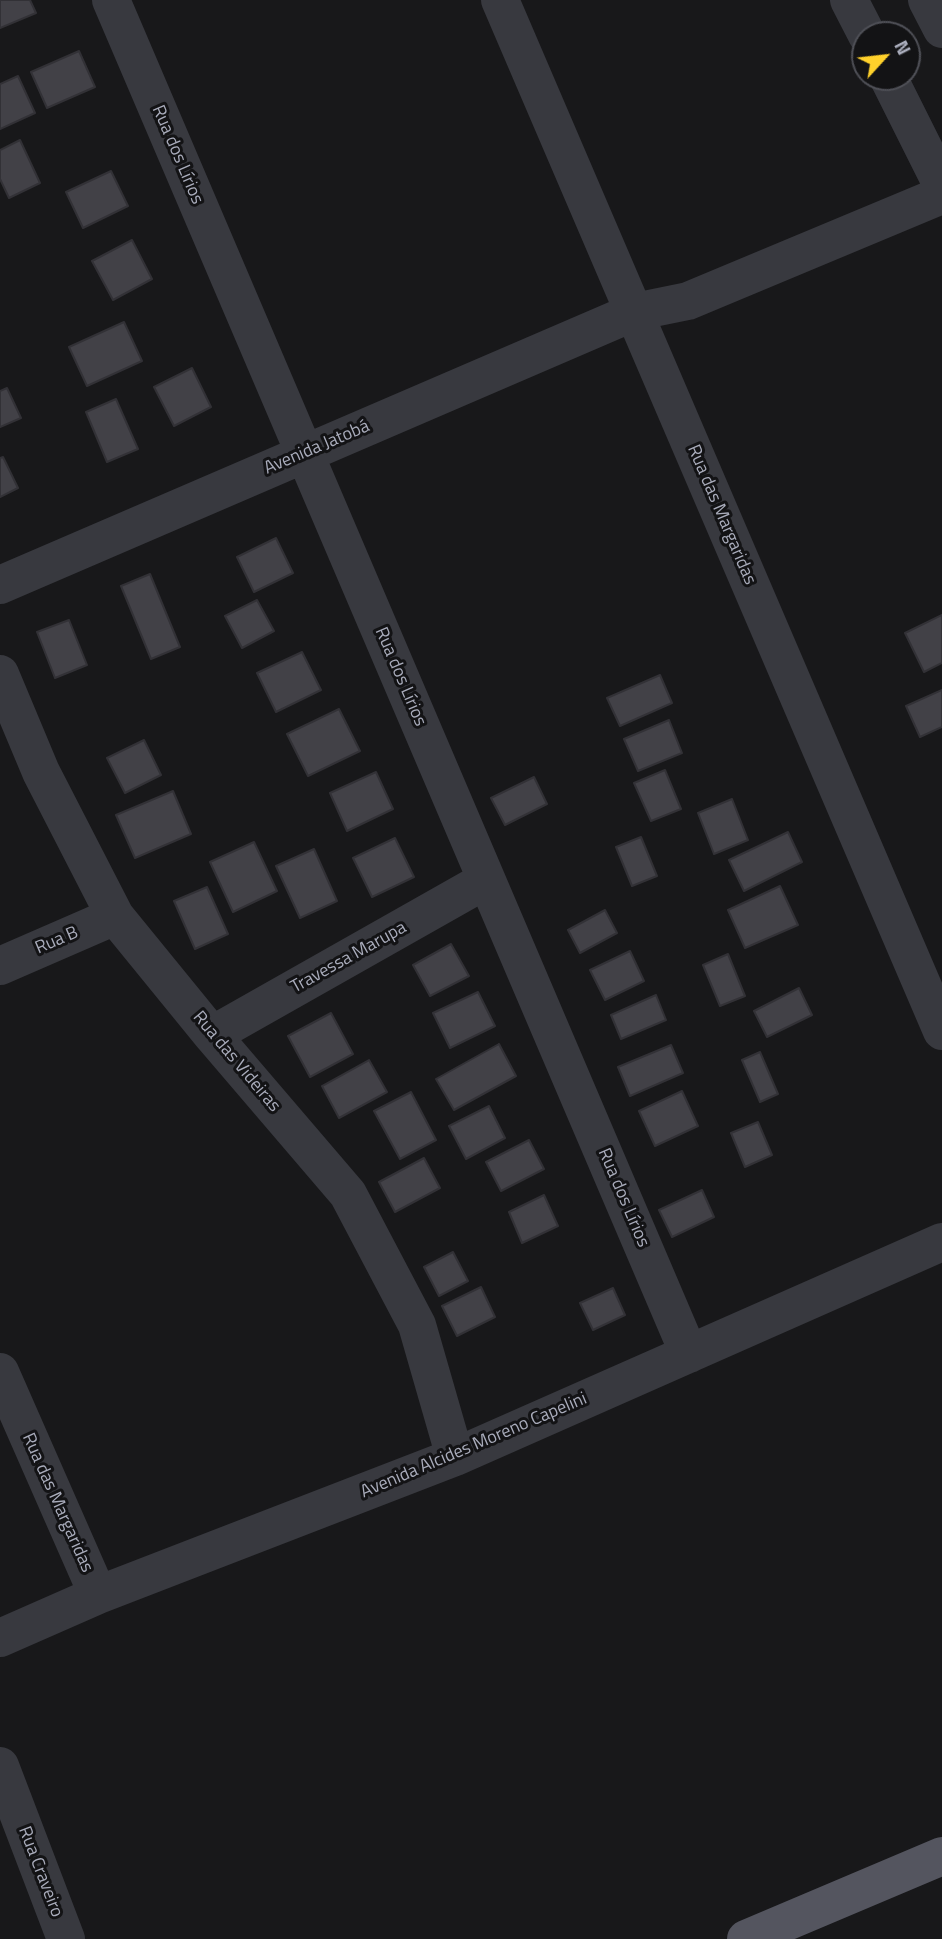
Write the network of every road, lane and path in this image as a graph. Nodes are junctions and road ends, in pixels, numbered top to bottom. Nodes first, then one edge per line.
1 (111, 0) edge
2 (500, 0) edge
3 (849, 0) edge
4 (927, 0) edge
5 (860, 21) edge
6 (942, 29) edge
7 (895, 91) edge
8 (942, 184) edge
9 (942, 195) edge
10 (634, 312) junction
11 (304, 454) junction
12 (0, 585) edge
13 (0, 674) edge
14 (486, 880) junction
15 (115, 916) junction
16 (0, 966) edge
17 (942, 1031) edge
18 (212, 1035) junction
19 (942, 1242) edge
20 (689, 1354) junction
21 (0, 1372) edge
22 (455, 1457) junction
23 (98, 1595) junction
24 (0, 1638) edge
25 (0, 1766) edge
26 (942, 1857) edge
27 (66, 1939) edge
28 (746, 1939) edge

1 - 11 street, Rua dos Lírios
2 - 10 street, Rua das Margaridas
3 - 5 street
4 - 6 street
7 - 8 street
9 - 10 street, Avenida Jatobá
10 - 11 street, Avenida Jatobá
10 - 17 street, Rua das Margaridas
11 - 12 street, Avenida Jatobá
11 - 14 street, Rua dos Lírios
13 - 15 street, Rua das Videiras
14 - 18 street, Travessa Marupa
14 - 20 street, Rua dos Lírios
15 - 16 street, Rua B
15 - 18 street, Rua das Videiras
18 - 22 street, Rua das Videiras
19 - 20 street, Avenida Alcides Moreno Capelini
20 - 22 street, Avenida Alcides Moreno Capelini
21 - 23 street, Rua das Margaridas
22 - 23 street, Avenida Alcides Moreno Capelini
23 - 24 street, Avenida Alcides Moreno Capelini
25 - 27 street, Rua Craveiro
26 - 28 main road

